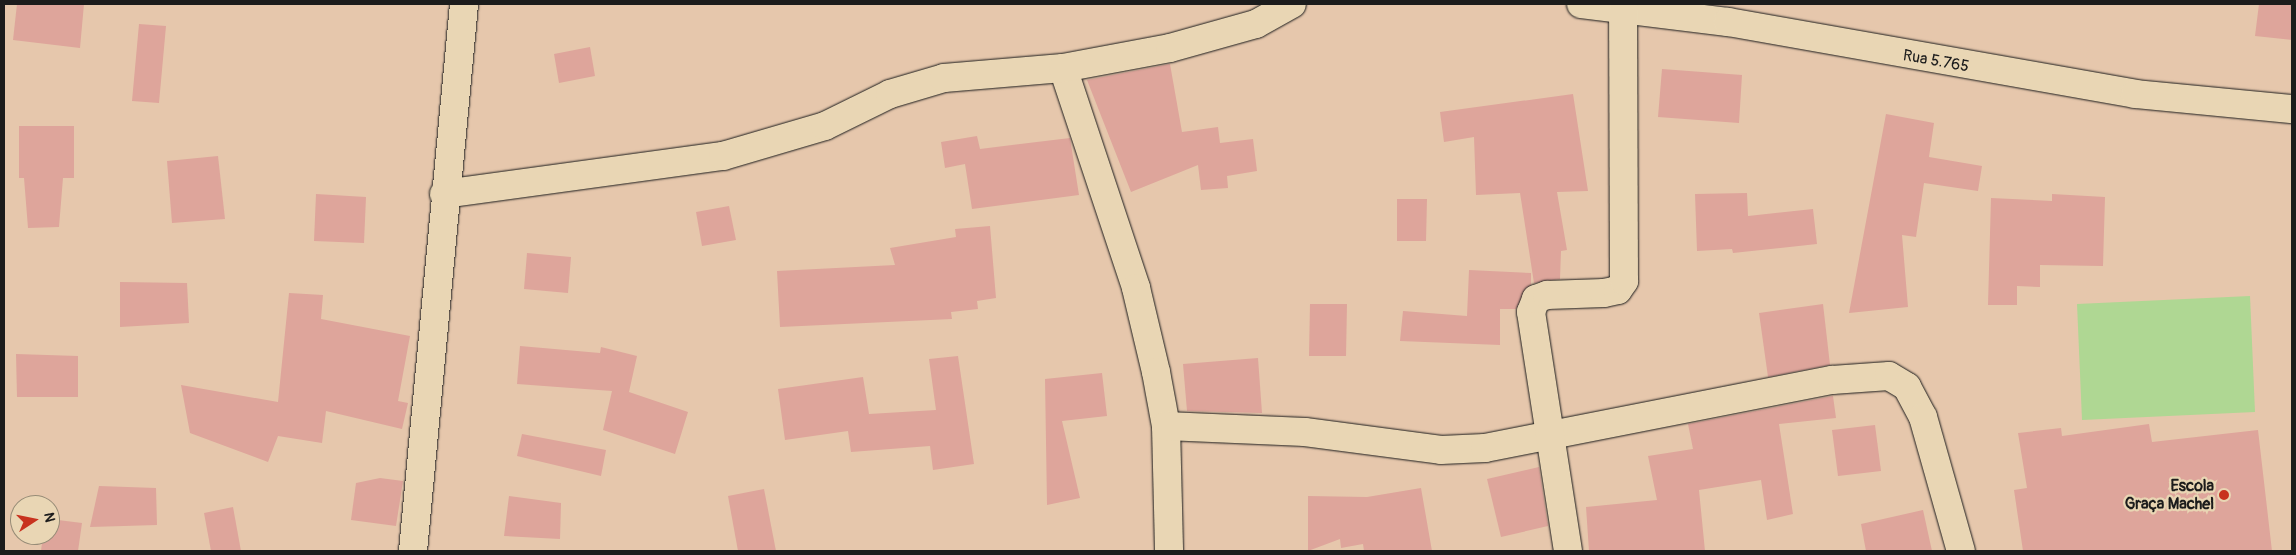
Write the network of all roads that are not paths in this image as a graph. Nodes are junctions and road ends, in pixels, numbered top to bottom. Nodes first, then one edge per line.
1 (464, 4) edge
2 (1292, 4) edge
3 (1581, 4) edge
4 (1623, 10) junction
5 (1730, 13) edge
6 (1062, 68) junction
7 (2292, 109) edge
8 (444, 194) junction
9 (1166, 426) junction
10 (1551, 438) junction
11 (413, 551) edge
12 (1169, 551) edge
13 (1568, 551) edge
14 (1961, 551) edge

1 - 8 street
2 - 6 street
3 - 4 street, Rua 5.765
4 - 5 street, Rua 5.765
4 - 10 street
5 - 7 street, Rua 5.765
6 - 8 street
6 - 9 street
8 - 11 street
9 - 10 street
9 - 12 street
10 - 13 street
10 - 14 street

